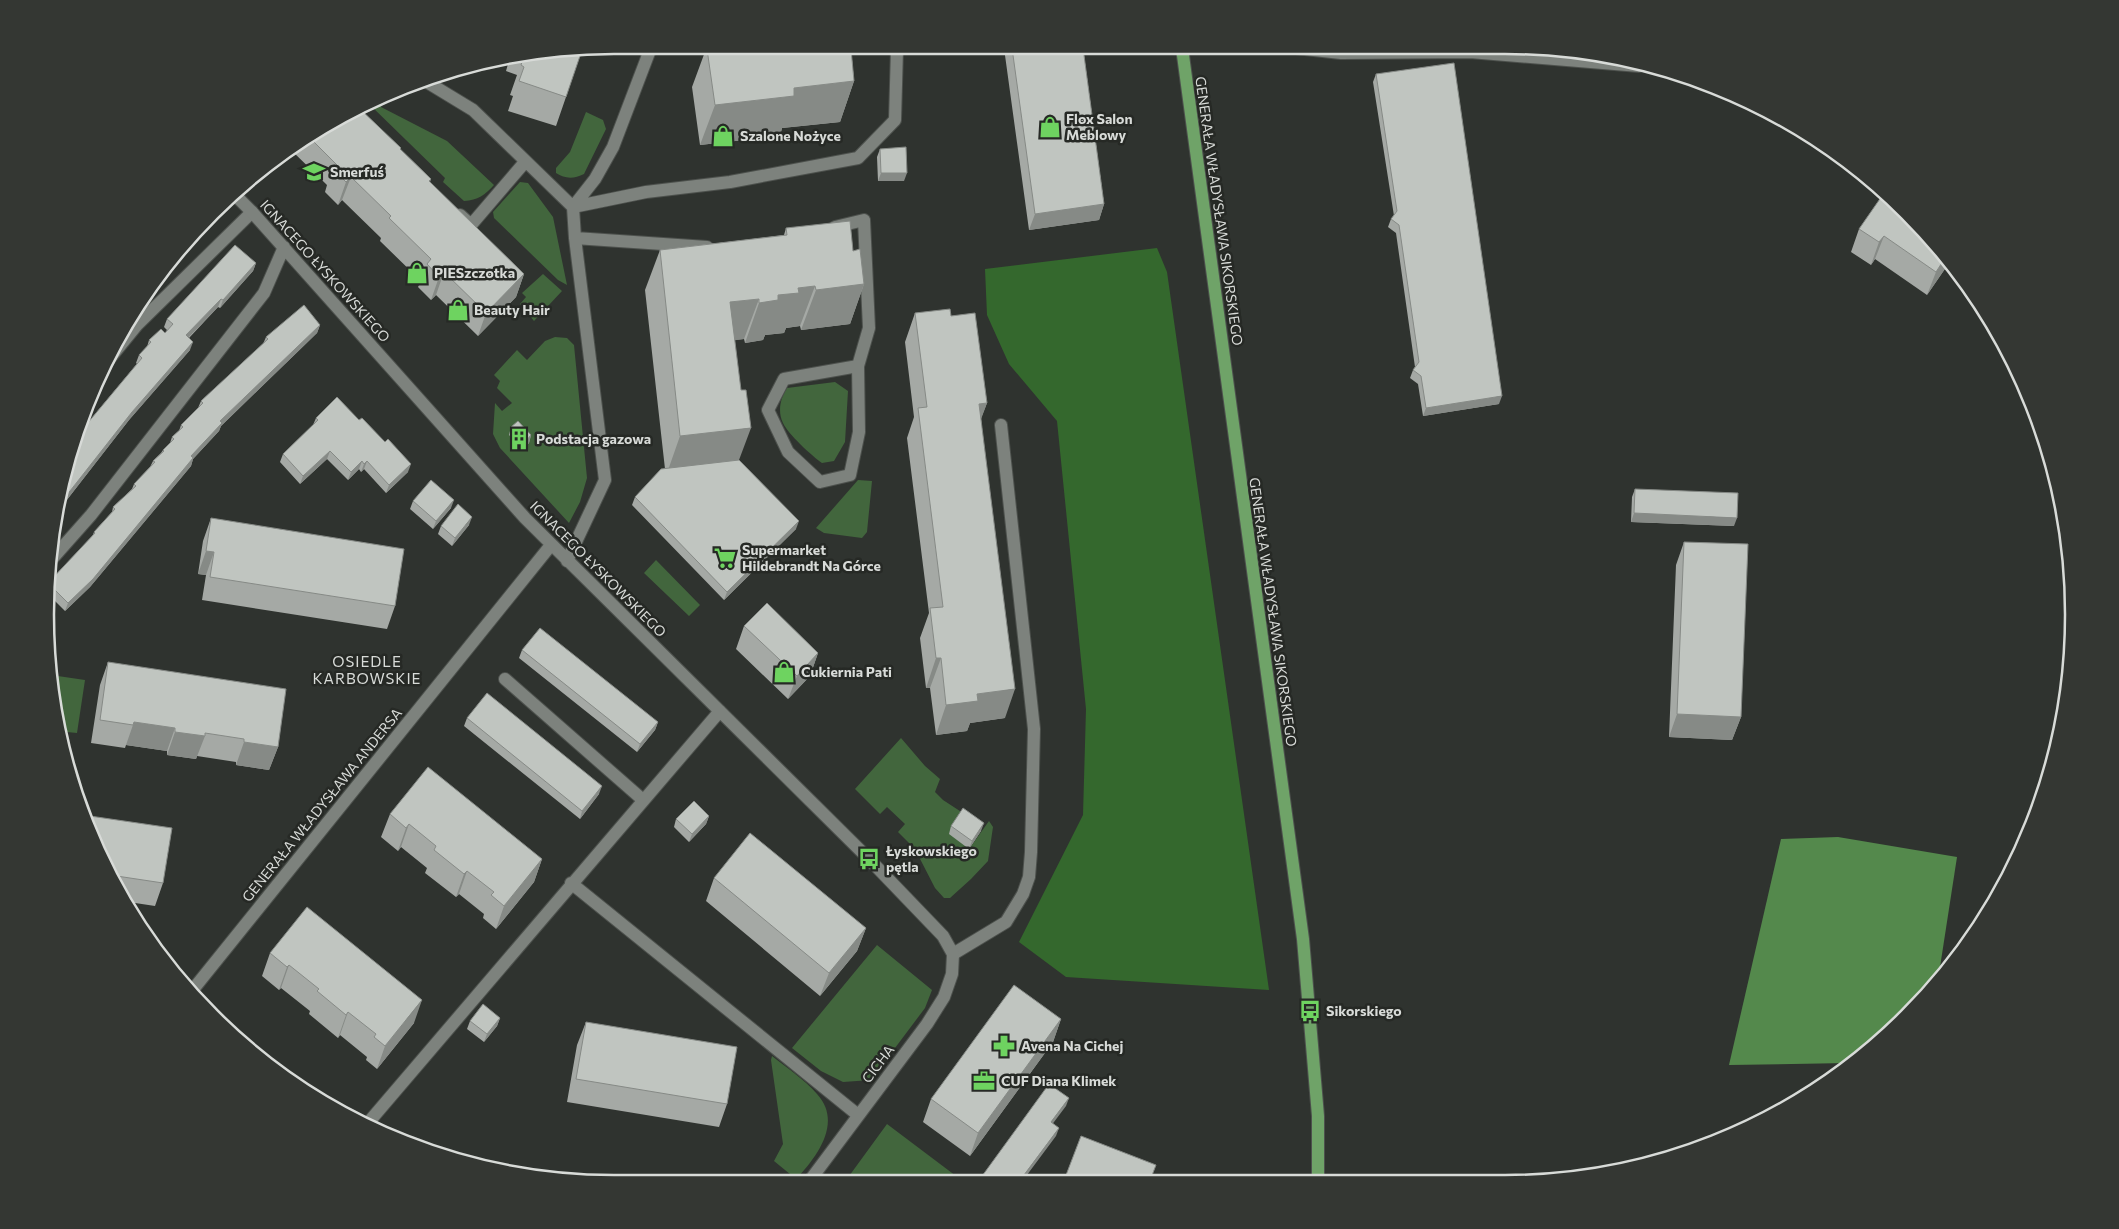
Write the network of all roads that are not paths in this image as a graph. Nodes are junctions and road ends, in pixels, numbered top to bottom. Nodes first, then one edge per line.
1 (648, 54) edge
2 (897, 54) edge
3 (1183, 54) edge
4 (1494, 54) edge
5 (1601, 63) edge
6 (432, 85) edge
7 (525, 162) junction
8 (239, 199) edge
9 (450, 205) edge
10 (573, 207) junction
11 (252, 212) junction
12 (822, 229) edge
13 (575, 238) junction
14 (716, 246) edge
15 (284, 247) junction
16 (128, 336) edge
17 (858, 366) junction
18 (1000, 425) dead end
19 (551, 545) junction
20 (58, 553) edge
21 (567, 561) junction
22 (505, 679) dead end
23 (720, 711) junction
24 (643, 800) junction
25 (571, 883) junction
26 (953, 954) junction
27 (195, 987) edge
28 (858, 1115) junction
29 (370, 1119) edge
30 (814, 1175) edge
31 (1318, 1175) edge

1 - 10 street
2 - 10 street
3 - 31 main road, GENERAŁA WŁADYSŁAWA SIKORSKIEGO
4 - 5 street
6 - 7 street
7 - 9 street
7 - 10 street
8 - 11 street, IGNACEGO ŁYSKOWSKIEGO
10 - 13 street
11 - 15 street, IGNACEGO ŁYSKOWSKIEGO
11 - 16 street
12 - 17 street
13 - 14 street
13 - 21 street
15 - 19 street, IGNACEGO ŁYSKOWSKIEGO
15 - 20 street
17 - 17 street
18 - 26 street
19 - 21 street, IGNACEGO ŁYSKOWSKIEGO
19 - 27 street, GENERAŁA WŁADYSŁAWA ANDERSA
21 - 23 street, IGNACEGO ŁYSKOWSKIEGO
22 - 24 street
23 - 24 street
23 - 26 street, IGNACEGO ŁYSKOWSKIEGO
24 - 25 street
25 - 28 street
25 - 29 street
26 - 28 street, CICHA
28 - 30 street, CICHA

